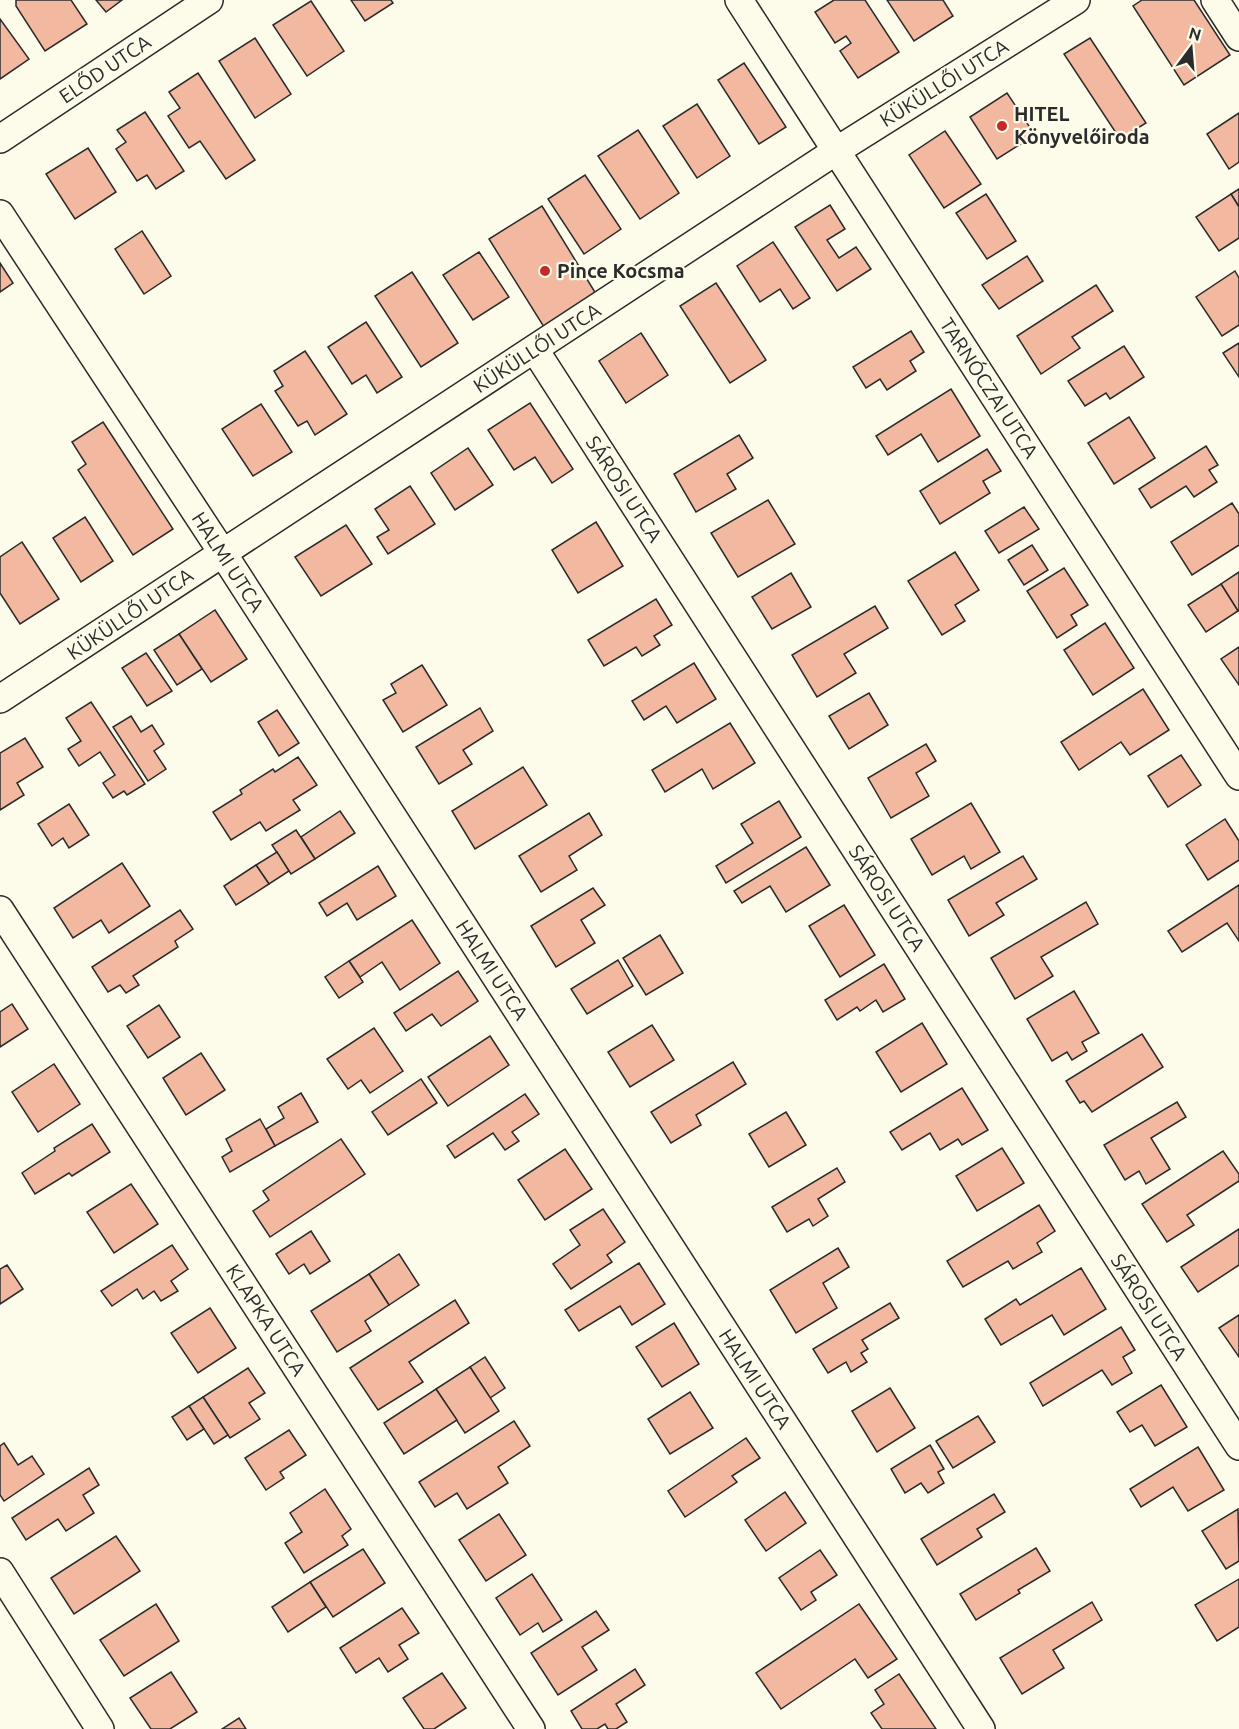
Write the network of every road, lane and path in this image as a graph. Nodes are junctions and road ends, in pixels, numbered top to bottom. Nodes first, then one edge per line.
1 (209, 0) edge
2 (739, 0) edge
3 (1076, 0) edge
4 (1215, 0) edge
5 (1239, 37) edge
6 (0, 139) edge
7 (836, 151) junction
8 (0, 214) edge
9 (535, 350) junction
10 (222, 552) junction
11 (0, 699) edge
12 (1239, 776) edge
13 (0, 910) edge
14 (1239, 1446) edge
15 (0, 1572) edge
16 (100, 1729) edge
17 (531, 1729) edge
18 (981, 1729) edge

1 - 6 street, ELŐD UTCA
2 - 7 street, TARNÓCZAI UTCA
3 - 7 street, KÜKÜLLŐI UTCA
4 - 5 street
7 - 9 street, KÜKÜLLŐI UTCA
7 - 12 street, TARNÓCZAI UTCA
8 - 10 street, HALMI UTCA
9 - 10 street, KÜKÜLLŐI UTCA
9 - 14 street, SÁROSI UTCA
10 - 11 street, KÜKÜLLŐI UTCA
10 - 18 street, HALMI UTCA
13 - 17 street, KLAPKA UTCA
15 - 16 street

